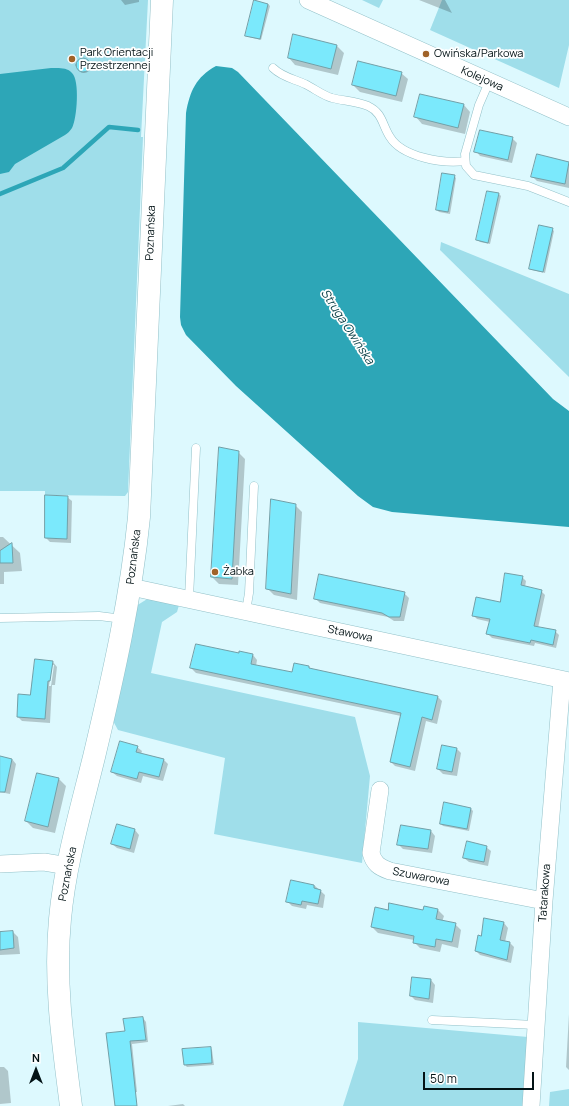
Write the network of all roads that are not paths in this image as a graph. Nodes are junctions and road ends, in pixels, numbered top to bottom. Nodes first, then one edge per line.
1 (162, 0) edge
2 (308, 0) edge
3 (273, 68) dead end
4 (489, 82) junction
5 (569, 117) edge
6 (465, 161) junction
7 (569, 202) edge
8 (196, 448) dead end
9 (254, 486) dead end
10 (131, 586) junction
11 (189, 598) junction
12 (246, 611) junction
13 (0, 618) edge
14 (125, 620) junction
15 (566, 681) edge
16 (380, 790) dead end
17 (0, 864) edge
18 (68, 866) junction
19 (544, 901) junction
20 (432, 1020) dead end
21 (535, 1025) junction
22 (71, 1106) edge
23 (531, 1106) edge

1 - 10 main road, Poznańska
2 - 4 street, Kolejowa
3 - 6 lane
4 - 5 street, Kolejowa
4 - 6 lane
6 - 7 lane
8 - 11 lane
9 - 12 lane
10 - 11 street, Stawowa
10 - 14 main road, Poznańska
11 - 12 street, Stawowa
12 - 15 street, Stawowa
13 - 14 lane
14 - 18 main road, Poznańska
15 - 19 street, Tatarakowa
16 - 19 street, Szuwarowa
17 - 18 street
18 - 22 main road, Poznańska
19 - 21 street, Tatarakowa
20 - 21 lane
21 - 23 street, Tatarakowa

